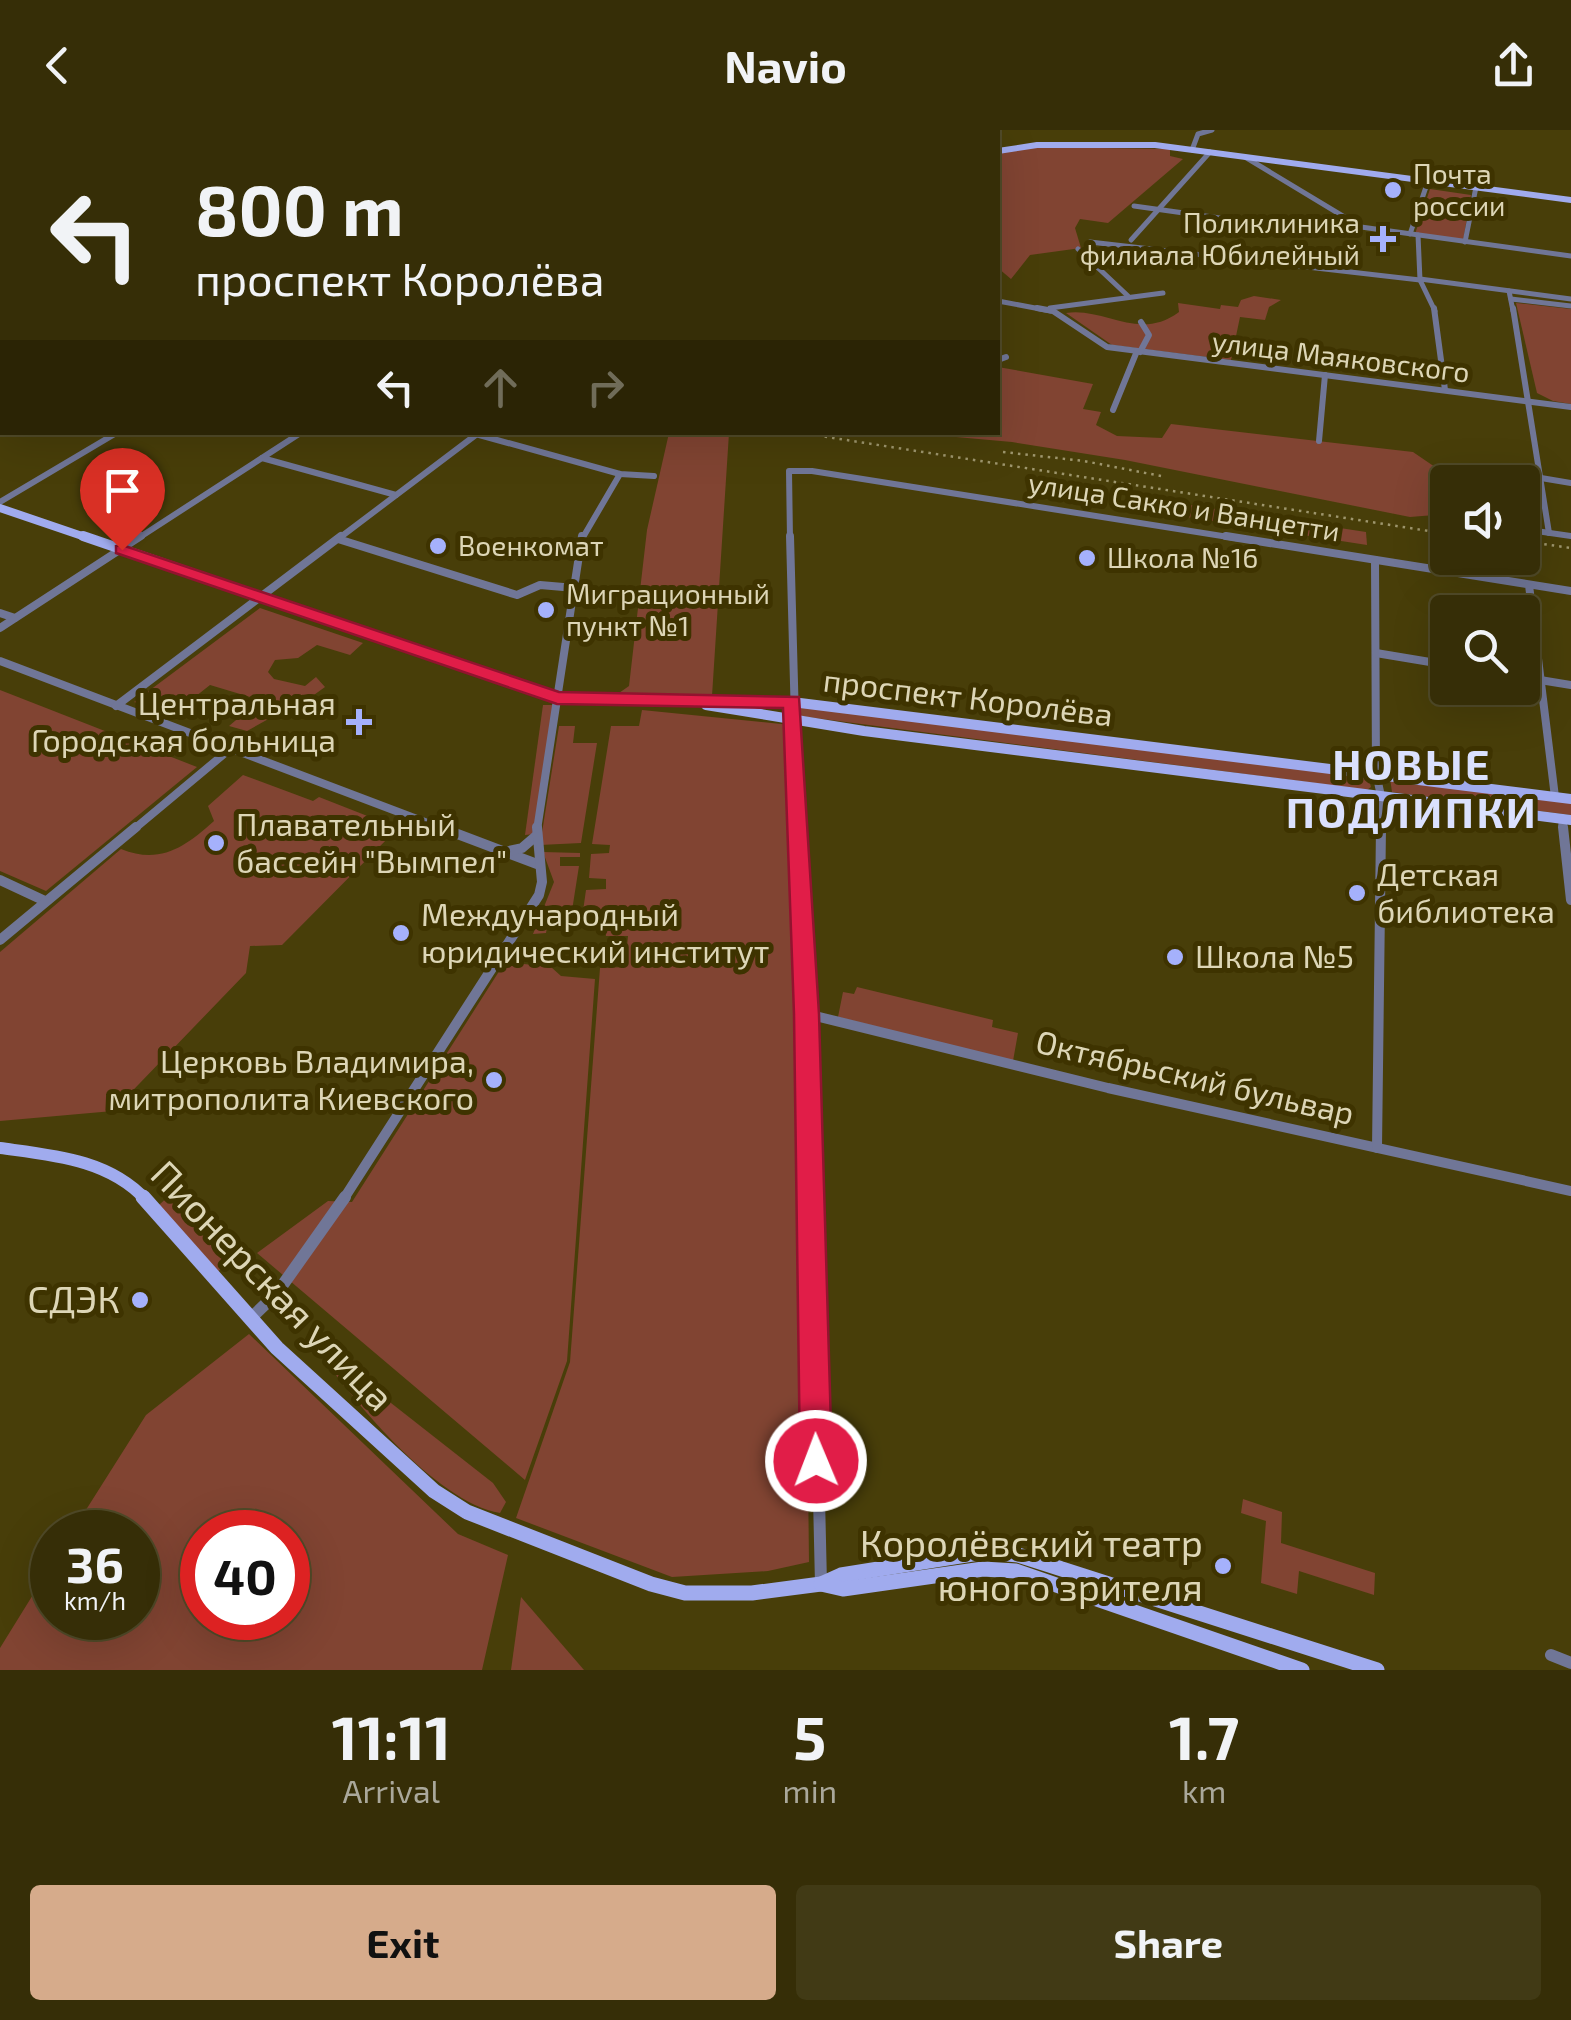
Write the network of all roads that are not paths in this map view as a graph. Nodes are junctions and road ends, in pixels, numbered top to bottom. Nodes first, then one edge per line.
1 (1212, 130) edge
2 (1192, 150) junction
3 (1000, 151) edge
4 (1210, 152) junction
5 (1245, 157) junction
6 (1427, 183) junction
7 (1476, 187) junction
8 (1571, 200) edge
9 (1134, 206) dead end
10 (1158, 211) junction
11 (1362, 227) junction
12 (1414, 235) junction
13 (1090, 242) dead end
14 (1466, 242) junction
15 (1138, 248) junction
16 (1078, 249) dead end
17 (1571, 256) edge
18 (1420, 279) junction
19 (1163, 293) dead end
20 (1510, 295) junction
21 (1128, 296) junction
22 (1571, 298) edge
23 (1000, 302) edge
24 (1571, 306) edge
25 (1048, 308) junction
26 (1141, 322) dead end
27 (1139, 352) junction
28 (1006, 357) dead end
29 (1000, 359) edge
30 (1325, 376) junction
31 (1445, 390) junction
32 (1529, 402) junction
33 (1571, 407) edge
34 (1113, 410) dead end
35 (113, 435) edge
36 (297, 435) edge
37 (472, 435) edge
38 (481, 435) edge
39 (1319, 441) dead end
40 (262, 458) junction
41 (620, 474) junction
42 (654, 476) dead end
43 (1541, 478) junction
44 (1571, 482) edge
45 (396, 496) junction
46 (0, 505) edge
47 (1540, 531) edge
48 (1549, 532) junction
49 (1571, 536) edge
50 (338, 539) junction
51 (121, 550) junction
52 (1376, 560) junction
53 (1529, 585) junction
54 (575, 588) junction
55 (1571, 590) edge
56 (261, 597) junction
57 (0, 612) edge
58 (15, 618) junction
59 (0, 628) edge
60 (1376, 653) junction
61 (0, 661) edge
62 (1430, 662) edge
63 (1542, 680) junction
64 (1571, 685) edge
65 (557, 698) junction
66 (754, 701) junction
67 (792, 702) junction
68 (695, 703) junction
69 (116, 706) junction
70 (758, 714) junction
71 (795, 720) junction
72 (230, 749) junction
73 (1376, 773) junction
74 (1381, 796) junction
75 (1555, 797) junction
76 (1571, 799) edge
77 (1567, 819) edge
78 (536, 836) junction
79 (497, 850) junction
80 (537, 864) junction
81 (0, 880) edge
82 (1571, 900) edge
83 (46, 901) junction
84 (0, 940) edge
85 (806, 1014) junction
86 (1377, 1148) junction
87 (1, 1150) edge
88 (1571, 1191) edge
89 (250, 1319) junction
90 (821, 1584) junction
91 (1271, 1638) junction
92 (1551, 1654) dead end
93 (1571, 1662) edge
94 (1270, 1664) edge
95 (1302, 1670) edge
96 (1378, 1670) edge

1 - 2 street
2 - 3 main road
2 - 4 main road
4 - 5 main road
4 - 10 street
5 - 6 main road
5 - 11 street
6 - 7 main road
6 - 12 street
7 - 8 main road
7 - 14 street
9 - 10 street
10 - 11 street
10 - 15 street
11 - 12 street
12 - 14 street
12 - 18 street
13 - 15 street
14 - 17 street
15 - 18 street
16 - 21 street
18 - 20 street
18 - 31 street
19 - 21 street
20 - 22 street
20 - 24 street
20 - 32 street
21 - 25 street
23 - 25 street
25 - 27 street, улица Маяковского
26 - 27 street
27 - 30 street, улица Маяковского
27 - 34 street
28 - 29 street
30 - 31 street, улица Маяковского
30 - 39 street
31 - 32 street, улица Маяковского
32 - 33 street, улица Маяковского
32 - 43 street
35 - 46 street
36 - 40 street
37 - 45 street
38 - 41 street
40 - 45 street
40 - 51 street
41 - 42 street
41 - 54 street
43 - 44 street
43 - 48 street
45 - 50 street
46 - 51 main road
47 - 48 street
48 - 49 street
50 - 54 street
50 - 56 street
51 - 56 main road
51 - 58 street
52 - 53 street, улица Сакко и Ванцетти
52 - 60 street
52 - 67 street, улица Сакко и Ванцетти
53 - 55 street, улица Сакко и Ванцетти
53 - 63 street
54 - 65 street
56 - 65 main road
56 - 69 street
57 - 58 street
58 - 59 street
60 - 62 street
60 - 73 street
61 - 69 street
63 - 64 street
63 - 75 street
65 - 68 main road
65 - 78 street
66 - 67 main road, проспект Королёва
66 - 68 main road, проспект Королёва
66 - 70 street
67 - 71 street
67 - 73 main road, проспект Королёва
68 - 70 main road, проспект Королёва
69 - 72 street
70 - 71 main road, проспект Королёва
71 - 74 main road, проспект Королёва
71 - 85 street
72 - 79 street
72 - 83 street
73 - 74 street
73 - 75 main road, проспект Королёва
74 - 77 main road, проспект Королёва
74 - 86 street
75 - 76 main road, проспект Королёва
77 - 82 street
78 - 79 street
78 - 80 street
79 - 80 street
80 - 89 street
81 - 83 street
83 - 84 street
85 - 86 street, Октябрьский бульвар
85 - 90 street
86 - 88 street, Октябрьский бульвар
87 - 89 main road, Пионерская улица
89 - 90 main road, Пионерская улица
90 - 91 main road
90 - 94 main road
91 - 94 main road
91 - 96 main road
92 - 93 street
94 - 95 main road

